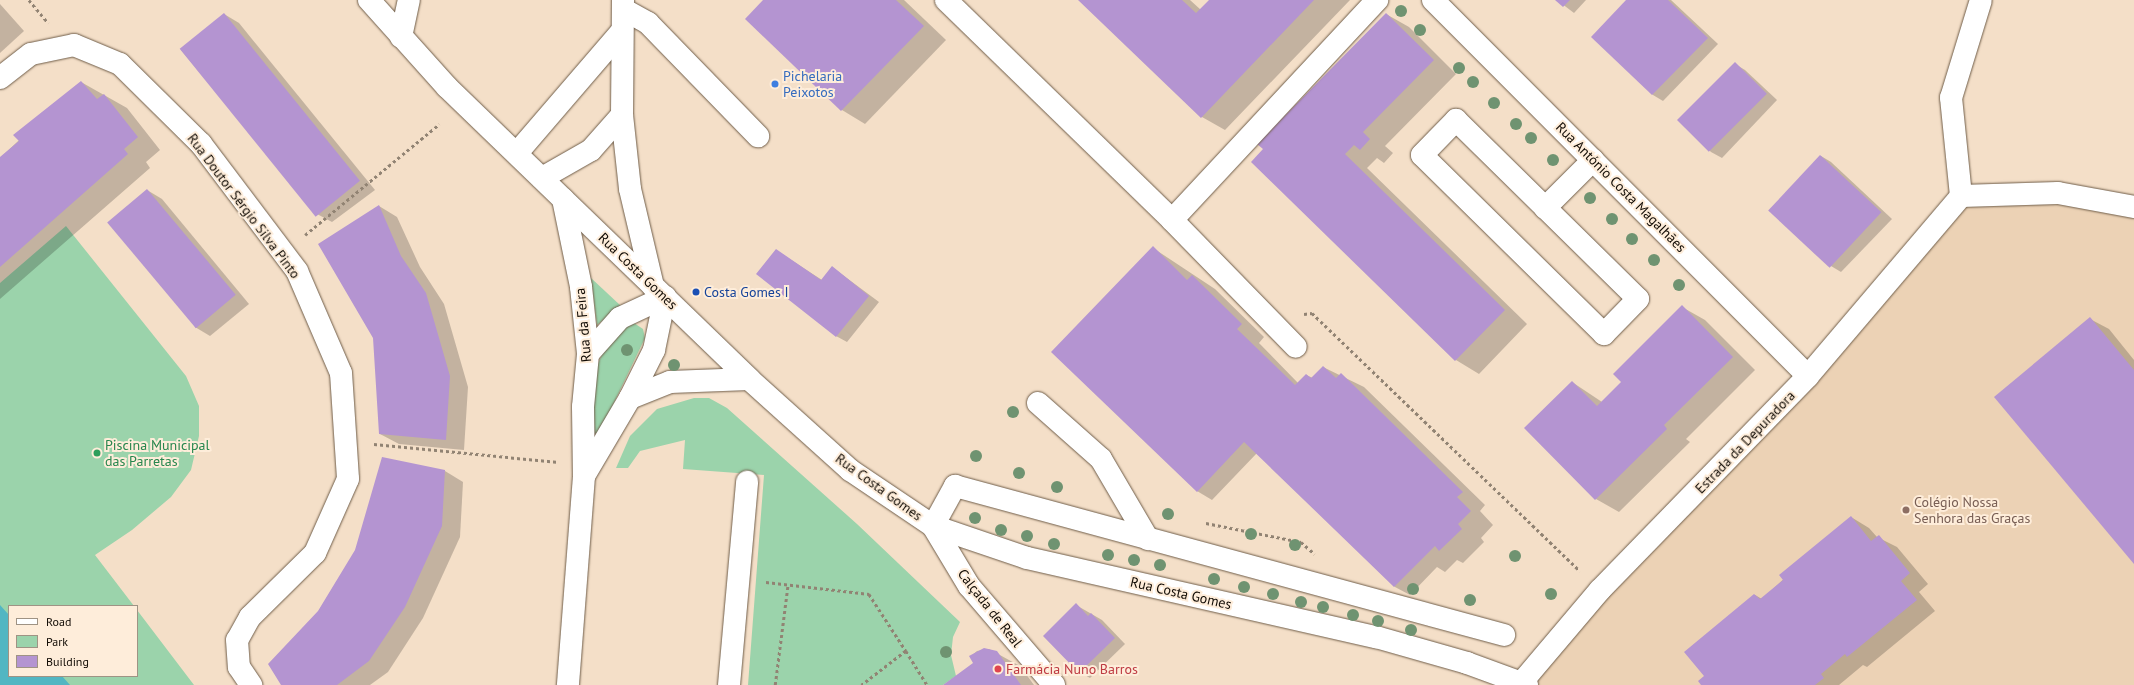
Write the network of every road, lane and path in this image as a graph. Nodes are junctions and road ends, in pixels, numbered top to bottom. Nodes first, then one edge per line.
1 (29, 0) edge
2 (369, 0) edge
3 (409, 0) edge
4 (946, 0) edge
5 (1377, 0) edge
6 (1433, 0) edge
7 (1981, 0) edge
8 (623, 5) edge
9 (51, 27) dead end
10 (621, 32) junction
11 (401, 37) junction
12 (0, 78) edge
13 (622, 115) junction
14 (439, 124) dead end
15 (758, 136) dead end
16 (517, 154) junction
17 (1593, 160) junction
18 (542, 178) junction
19 (1961, 196) junction
20 (563, 199) junction
21 (2134, 207) edge
22 (1545, 208) junction
23 (1172, 220) junction
24 (300, 240) dead end
25 (659, 291) junction
26 (1269, 318) junction
27 (1296, 347) dead end
28 (588, 354) junction
29 (1808, 376) junction
30 (749, 379) junction
31 (630, 398) junction
32 (1038, 403) dead end
33 (381, 445) dead end
34 (563, 463) dead end
35 (584, 476) junction
36 (748, 482) dead end
37 (933, 526) junction
38 (1148, 539) junction
39 (1582, 574) dead end
40 (739, 579) junction
41 (788, 584) junction
42 (1504, 635) dead end
43 (906, 651) junction
44 (1524, 684) edge
45 (251, 685) edge
46 (568, 685) edge
47 (729, 685) edge
48 (775, 685) edge
49 (862, 685) edge
50 (927, 685) edge
51 (1054, 685) edge

1 - 9 path
2 - 11 street, Rua Costa Gomes
3 - 11 street
4 - 23 street
5 - 23 street
6 - 17 street, Rua António Costa Magalhães
7 - 19 street
8 - 10 street
8 - 15 street
10 - 13 street
10 - 16 street
11 - 16 street, Rua Costa Gomes
12 - 45 street, Rua Doutor Sérgio Silva Pinto
13 - 18 street
13 - 25 street
14 - 24 path
16 - 18 street, Rua Costa Gomes
17 - 22 street
17 - 29 street, Rua António Costa Magalhães
18 - 20 street, Rua Costa Gomes
19 - 21 street
19 - 29 street, Estrada da Depuradora
20 - 25 street, Rua Costa Gomes
20 - 28 street, Rua da Feira
22 - 22 street
23 - 26 street
25 - 28 street
25 - 30 street, Rua Costa Gomes
25 - 31 street, Rua da Feira
26 - 27 street
26 - 39 path
28 - 35 street, Rua da Feira
29 - 44 street, Estrada da Depuradora
30 - 31 street
30 - 37 street, Rua Costa Gomes
31 - 35 street, Rua da Feira
32 - 38 street
33 - 34 path
35 - 46 street, Rua da Feira
36 - 40 street
37 - 38 street
37 - 44 street, Rua Costa Gomes
37 - 51 street, Calçada de Real
38 - 42 street
40 - 41 path
40 - 47 street
41 - 43 path
41 - 48 path
43 - 49 path
43 - 50 path

